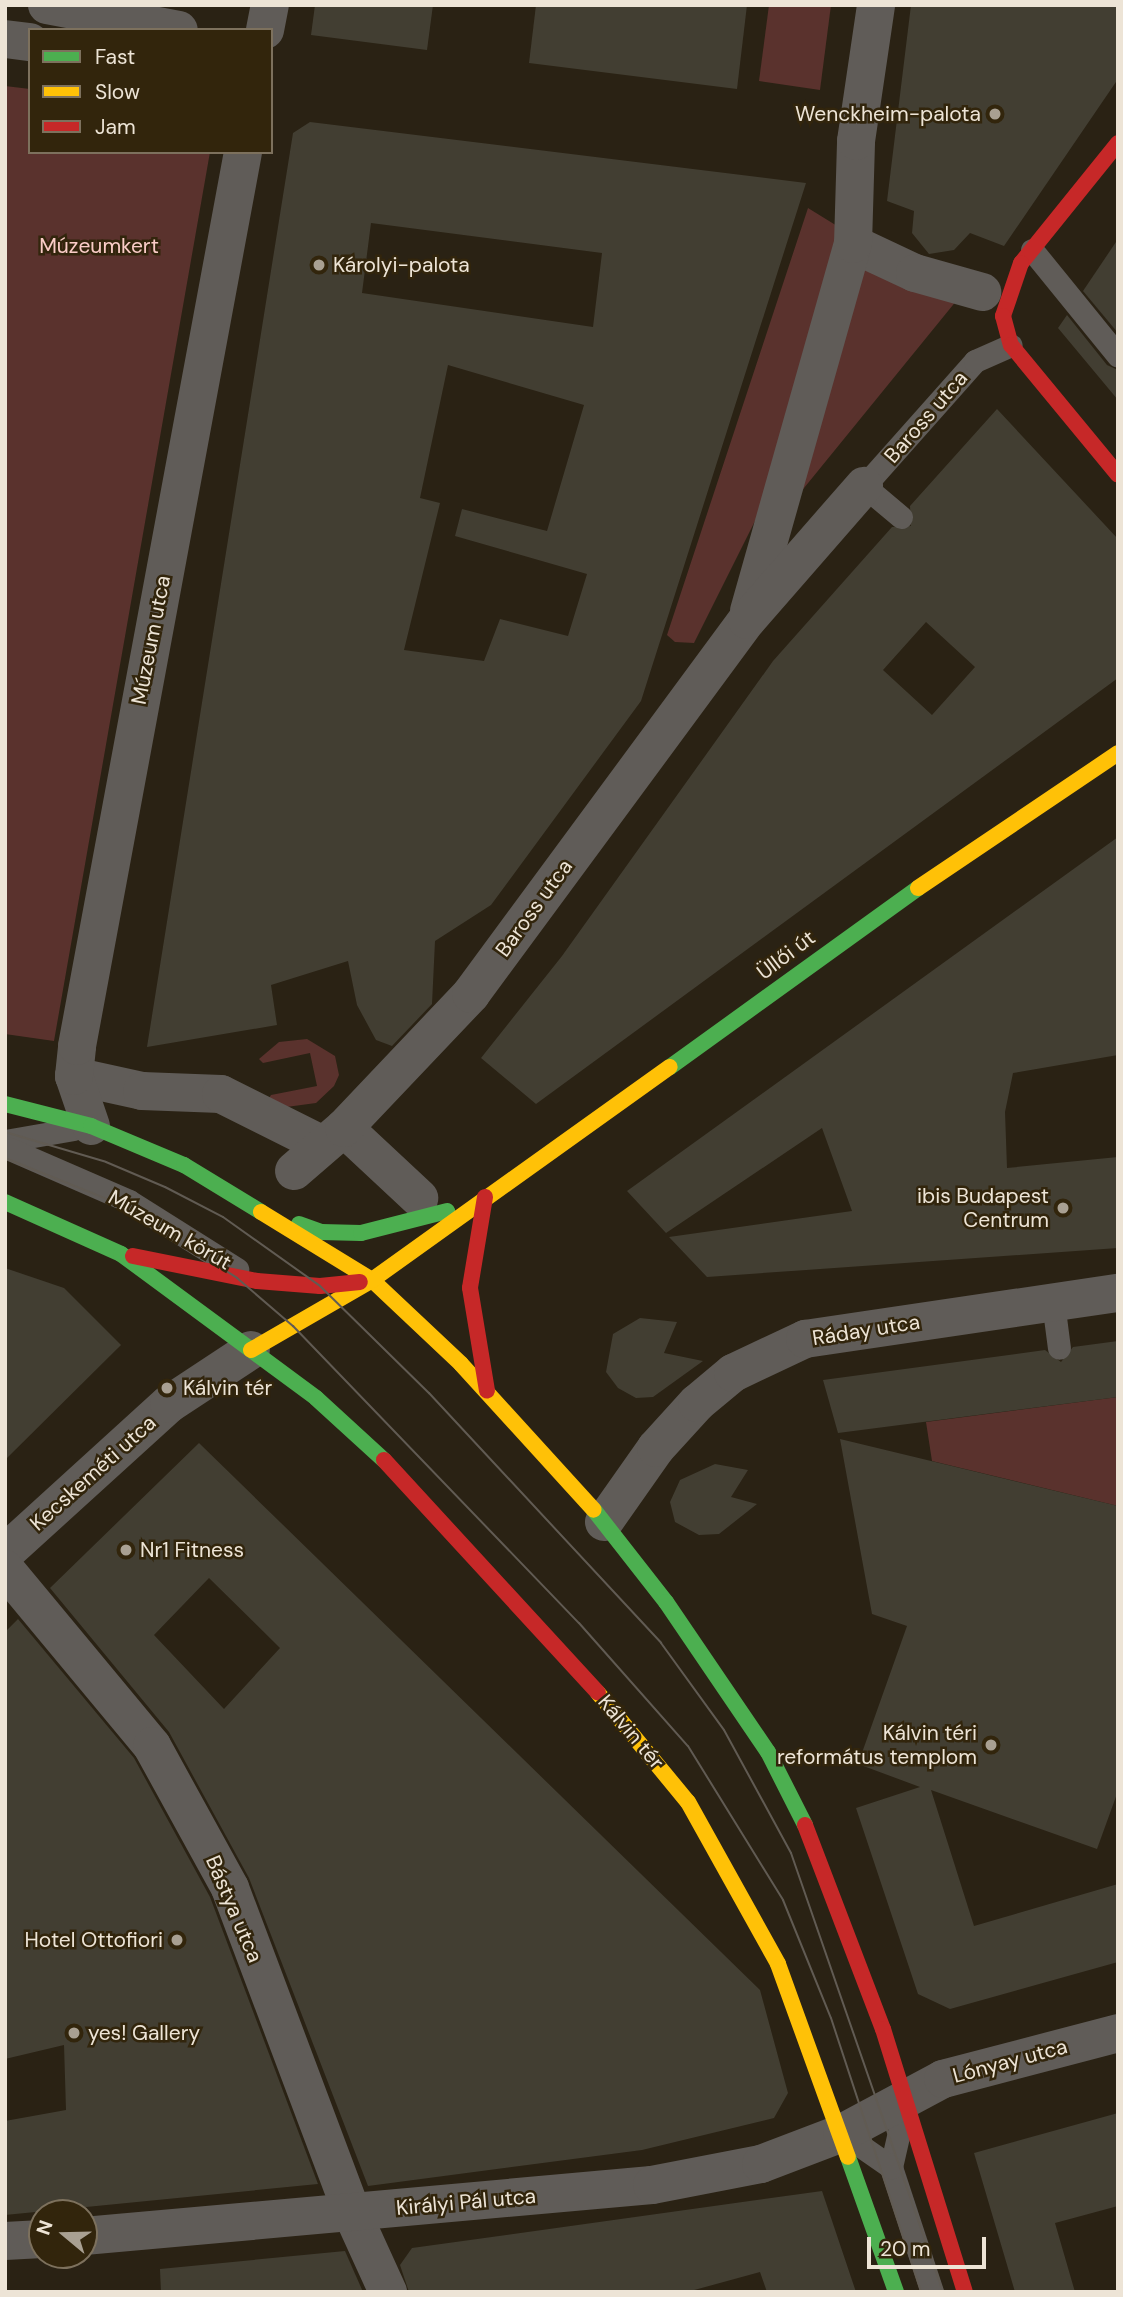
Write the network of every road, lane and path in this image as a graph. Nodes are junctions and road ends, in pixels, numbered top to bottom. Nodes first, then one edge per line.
1 (47, 5) edge
2 (270, 5) edge
3 (876, 5) edge
4 (168, 28) edge
5 (265, 28) edge
6 (5, 39) edge
7 (28, 42) edge
8 (1118, 143) edge
9 (243, 154) edge
10 (853, 244) junction
11 (1032, 250) junction
12 (982, 292) dead end
13 (1011, 345) junction
14 (1118, 356) edge
15 (1118, 475) edge
16 (864, 486) junction
17 (901, 517) dead end
18 (747, 620) junction
19 (1118, 753) edge
20 (74, 1076) junction
21 (5, 1104) edge
22 (91, 1126) junction
23 (334, 1136) junction
24 (5, 1141) edge
25 (5, 1147) edge
26 (294, 1171) dead end
27 (485, 1197) junction
28 (419, 1198) dead end
29 (5, 1202) edge
30 (271, 1214) junction
31 (121, 1254) junction
32 (372, 1280) junction
33 (257, 1281) junction
34 (1118, 1293) edge
35 (1053, 1302) junction
36 (1059, 1348) dead end
37 (251, 1350) junction
38 (487, 1391) junction
39 (604, 1522) junction
40 (5, 1553) edge
41 (5, 1569) edge
42 (1118, 2033) edge
43 (906, 2100) junction
44 (842, 2133) junction
45 (891, 2167) junction
46 (352, 2213) junction
47 (98, 2235) edge
48 (28, 2240) edge
49 (5, 2241) edge
50 (388, 2292) edge
51 (896, 2292) edge
52 (932, 2292) edge
53 (965, 2292) edge

1 - 4 street
2 - 5 street
3 - 10 street, Baross utca
6 - 7 street
8 - 11 main road
9 - 20 street, Múzeum utca
10 - 12 street
10 - 18 street, Baross utca
11 - 13 main road
11 - 14 lane
13 - 15 main road
13 - 16 lane, Baross utca
16 - 17 lane
16 - 18 street, Baross utca
18 - 23 street, Baross utca
19 - 27 main road, Üllői út
20 - 22 street, Múzeum utca
20 - 23 street
21 - 22 main road
22 - 24 lane
22 - 30 main road
23 - 26 street, Baross utca
23 - 28 street
25 - 33 lane, Múzeum körút
27 - 30 main road
27 - 32 main road
27 - 38 main road
29 - 31 main road
30 - 32 main road
31 - 33 main road
31 - 37 main road, Kálvin tér
32 - 33 main road
32 - 37 main road
32 - 38 main road
34 - 35 street, Ráday utca
35 - 36 lane
35 - 39 street, Ráday utca
37 - 40 street, Kecskeméti utca
37 - 44 main road, Kálvin tér
38 - 39 main road
39 - 43 main road
41 - 46 street, Bástya utca
42 - 43 street, Lónyay utca
43 - 44 street, Lónyay utca
43 - 45 lane
43 - 53 main road
44 - 45 lane
44 - 46 street, Királyi Pál utca
44 - 51 main road, Kálvin tér
45 - 52 lane
46 - 47 street, Királyi Pál utca
46 - 50 street, Bástya utca
48 - 49 street

